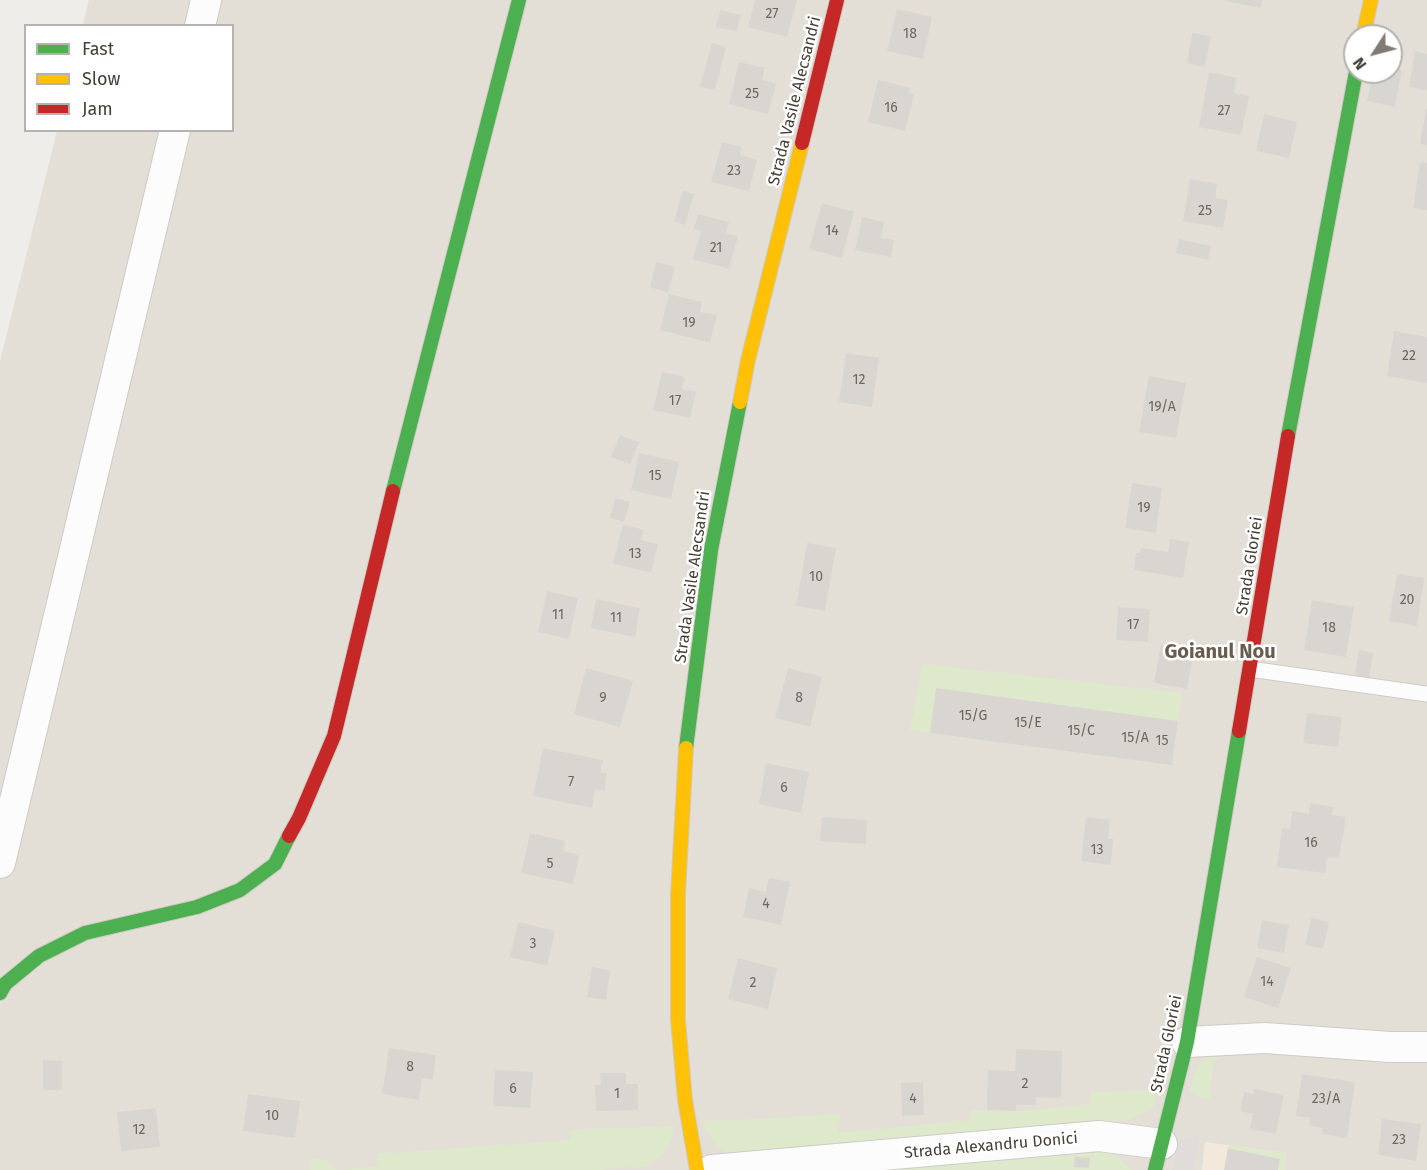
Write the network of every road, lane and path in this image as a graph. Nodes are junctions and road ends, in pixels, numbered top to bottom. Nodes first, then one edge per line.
1 (206, 0) edge
2 (519, 0) edge
3 (837, 0) edge
4 (1371, 0) edge
5 (200, 24) edge
6 (1366, 24) edge
7 (1353, 84) edge
8 (175, 132) edge
9 (1250, 669) junction
10 (1427, 694) edge
11 (0, 863) edge
12 (0, 993) edge
13 (1187, 1042) junction
14 (1427, 1047) edge
15 (1159, 1157) edge
16 (697, 1170) edge
17 (712, 1170) edge

1 - 5 street
2 - 12 street
3 - 16 street, Strada Vasile Alecsandri
4 - 6 street
7 - 9 street, Strada Gloriei
8 - 11 street
9 - 10 lane
9 - 13 street, Strada Gloriei
13 - 14 street
13 - 15 street, Strada Gloriei
15 - 17 street, Strada Alexandru Donici

